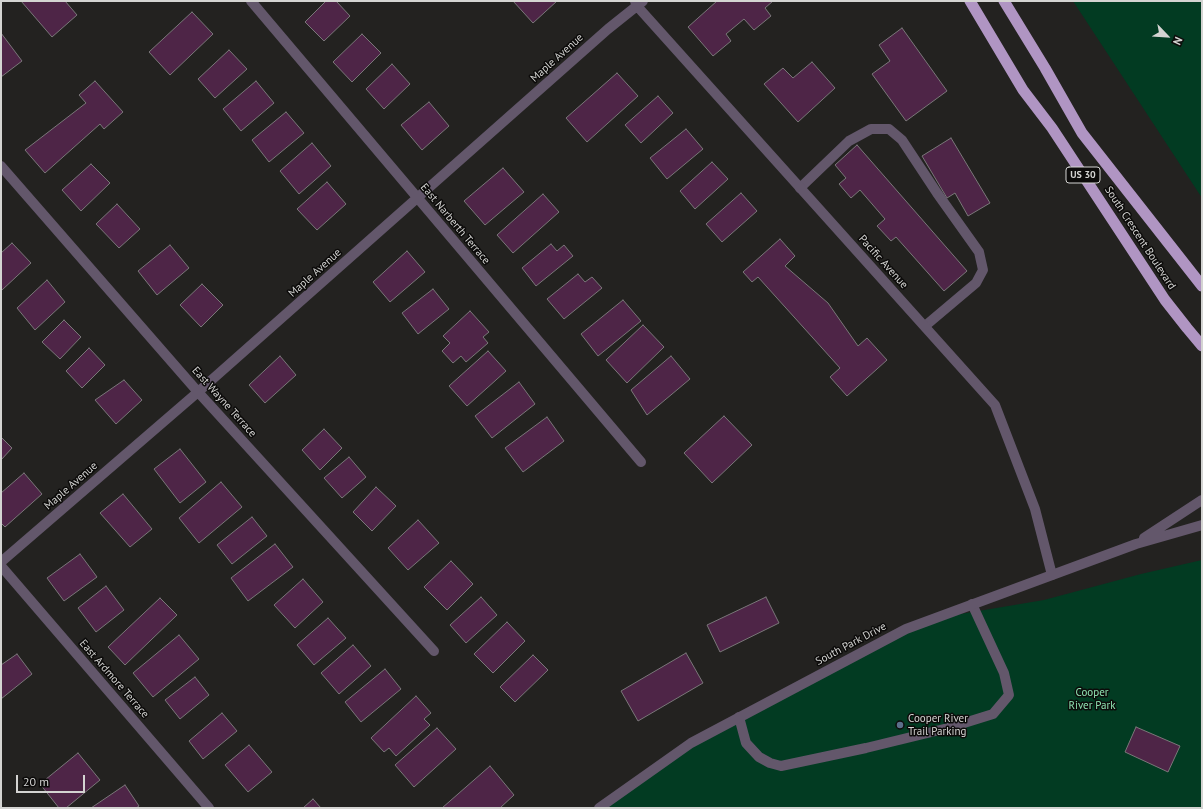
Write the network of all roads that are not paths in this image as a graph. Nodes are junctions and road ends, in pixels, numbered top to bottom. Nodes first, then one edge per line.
1 (251, 1) edge
2 (970, 1) edge
3 (1004, 1) edge
4 (638, 3) edge
5 (1, 166) edge
6 (800, 188) junction
7 (417, 198) junction
8 (1202, 286) edge
9 (925, 326) junction
10 (1202, 346) edge
11 (198, 392) junction
12 (641, 462) dead end
13 (1202, 500) edge
14 (1202, 525) edge
15 (1136, 544) junction
16 (1, 562) edge
17 (1, 566) edge
18 (1052, 575) junction
19 (972, 604) junction
20 (434, 651) dead end
21 (739, 718) junction
22 (209, 808) edge
23 (599, 808) edge

1 - 7 street, East Narberth Terrace
2 - 10 highway, South Crescent Boulevard / US 30
3 - 8 highway, South Crescent Boulevard / US 30
4 - 6 street, Pacific Avenue
4 - 7 street, Maple Avenue
5 - 11 street, East Wayne Terrace
6 - 9 street, Pacific Avenue
6 - 9 street
7 - 11 street, Maple Avenue
7 - 12 street, East Narberth Terrace
9 - 18 street, Pacific Avenue
11 - 16 street, Maple Avenue
11 - 20 street, East Wayne Terrace
13 - 15 street, South Park Drive
14 - 15 street, South Park Drive
15 - 18 street, South Park Drive
17 - 22 street, East Ardmore Terrace
18 - 19 street, South Park Drive
19 - 21 street, South Park Drive
19 - 21 street
21 - 23 street, South Park Drive

